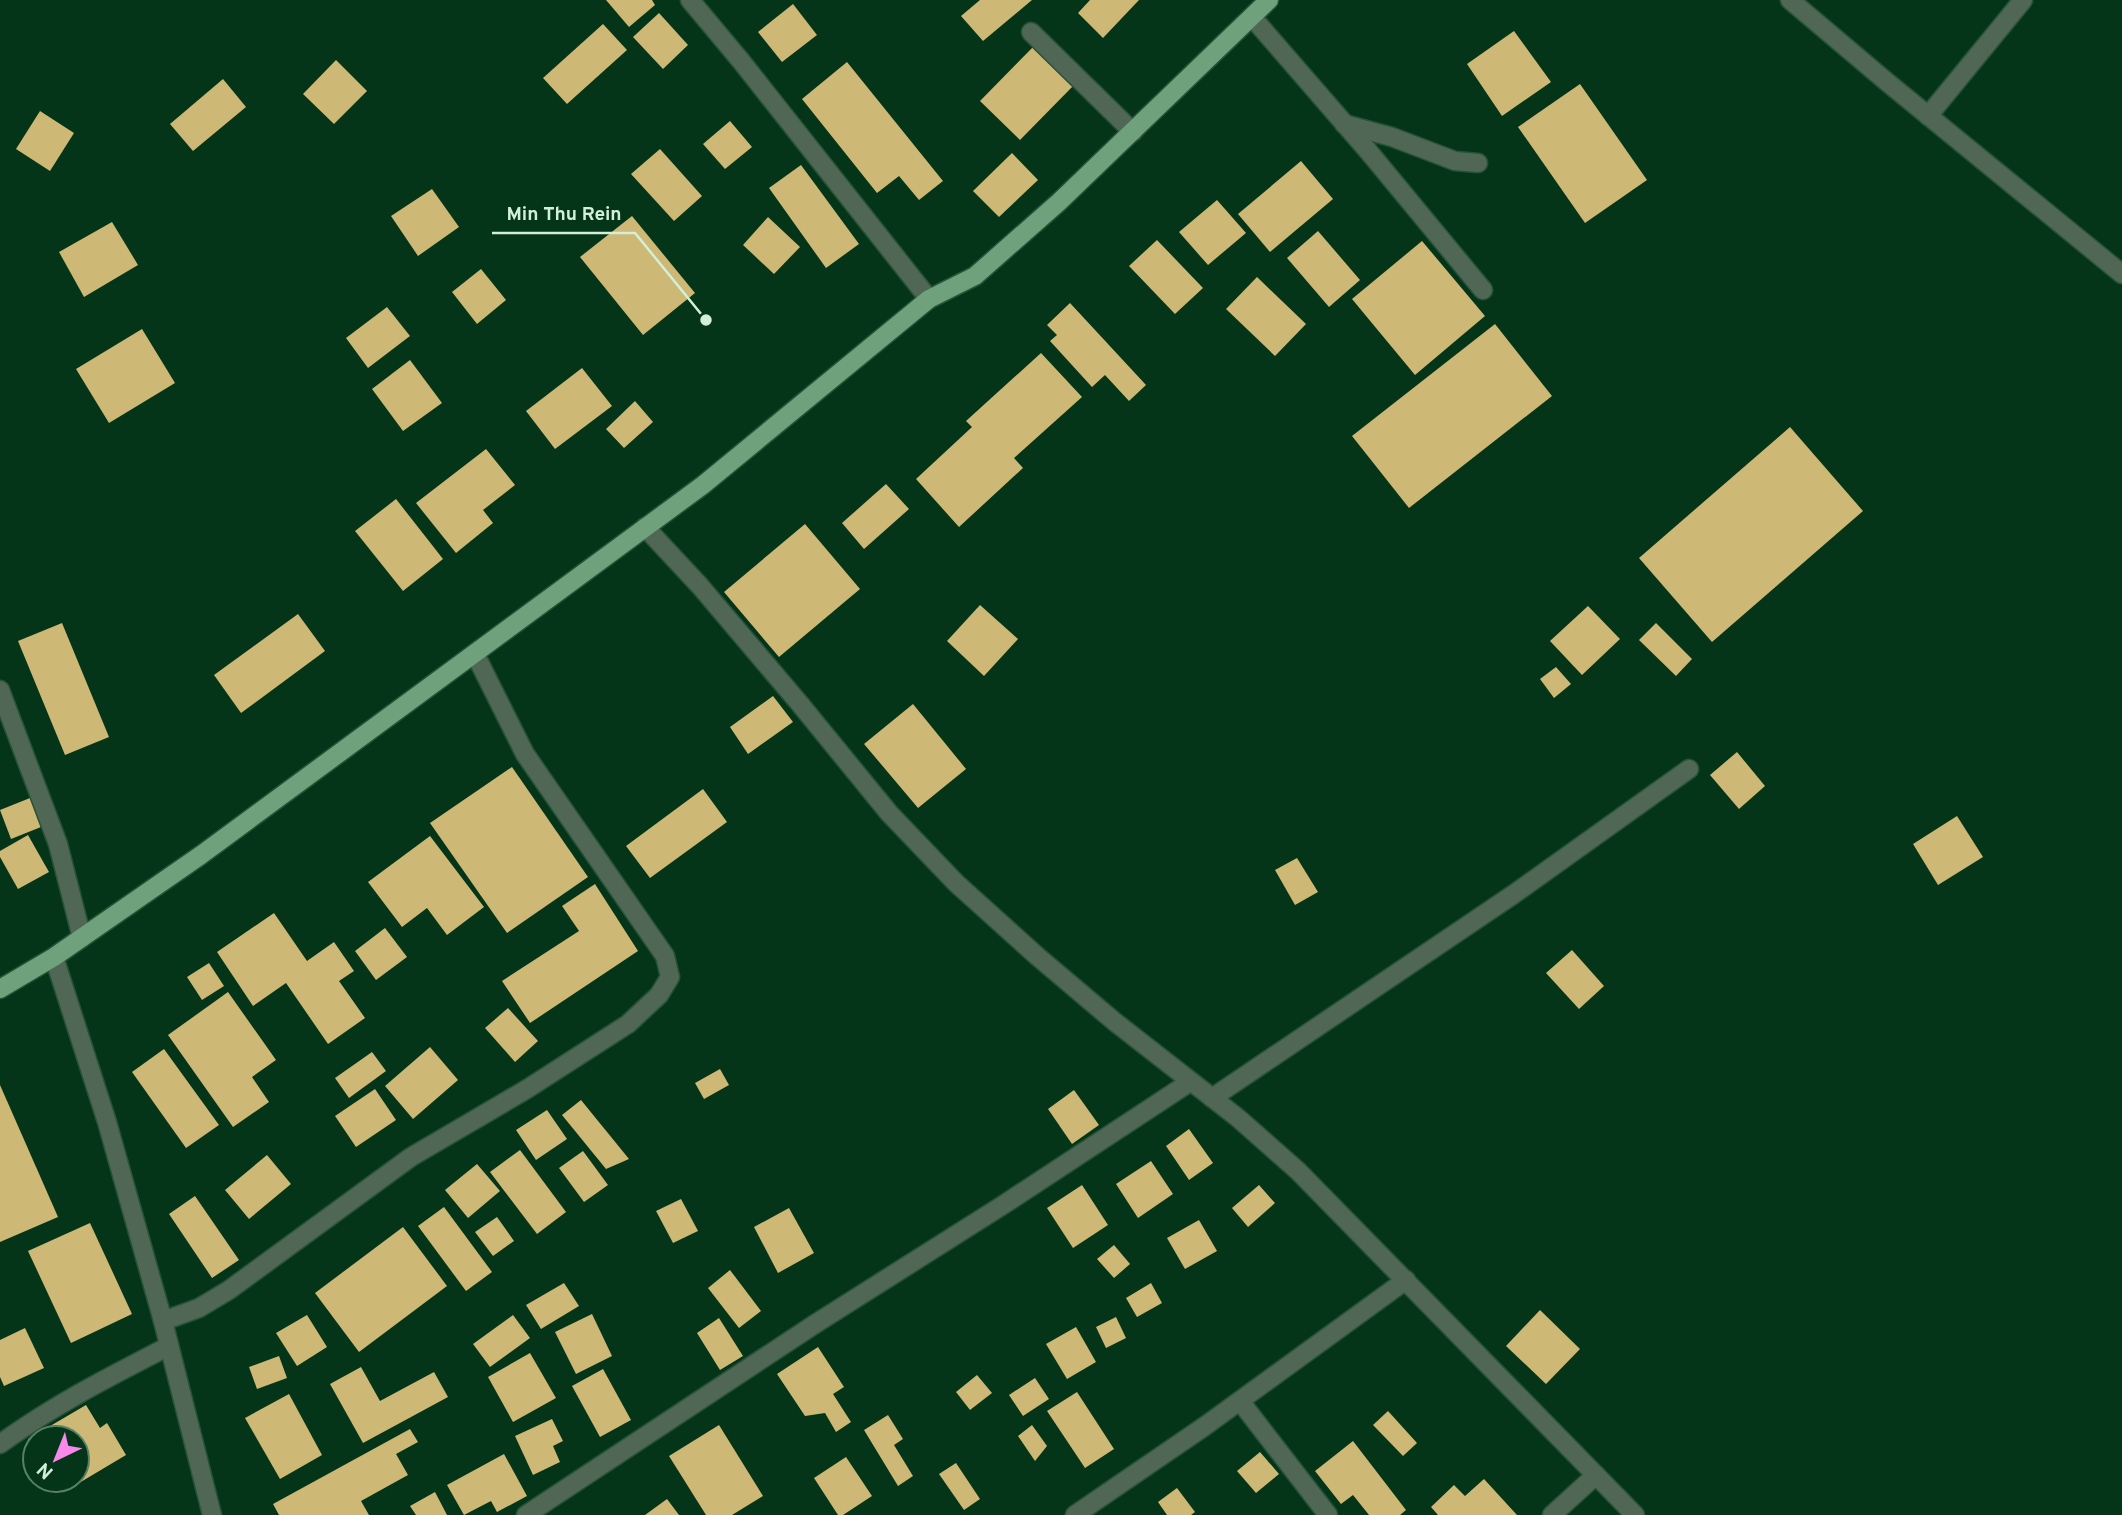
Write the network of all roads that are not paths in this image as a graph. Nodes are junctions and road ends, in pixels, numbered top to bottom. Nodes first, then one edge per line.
1 (690, 0) edge
2 (1269, 0) edge
3 (1790, 0) edge
4 (2023, 0) edge
5 (1252, 17) junction
6 (1031, 32) dead end
7 (1928, 116) junction
8 (1344, 124) junction
9 (1133, 132) junction
10 (1478, 163) dead end
11 (2122, 274) edge
12 (1483, 290) dead end
13 (929, 299) junction
14 (645, 527) junction
15 (475, 654) junction
16 (0, 690) edge
17 (1689, 769) dead end
18 (82, 938) junction
19 (54, 957) junction
20 (0, 989) edge
21 (1190, 1082) junction
22 (1212, 1098) junction
23 (1406, 1280) junction
24 (163, 1321) junction
25 (169, 1346) junction
26 (1240, 1401) junction
27 (0, 1444) edge
28 (1596, 1475) junction
29 (212, 1515) edge
30 (526, 1515) edge
31 (1075, 1515) edge
32 (1328, 1515) edge
33 (1552, 1515) edge
34 (1636, 1515) edge

1 - 13 street
2 - 5 main road
3 - 7 street
4 - 7 street
5 - 8 street
5 - 9 main road
6 - 9 street
7 - 11 street
8 - 10 street
8 - 12 street
9 - 13 main road
13 - 14 main road
14 - 15 main road
14 - 21 street
15 - 18 main road
15 - 24 street
16 - 18 street
17 - 22 street
18 - 19 main road
19 - 20 main road
19 - 24 street
21 - 22 street
21 - 30 street
22 - 23 street
23 - 26 street
23 - 28 street
24 - 25 street
25 - 27 street
25 - 29 street
26 - 31 street
26 - 32 street
28 - 33 street
28 - 34 street

